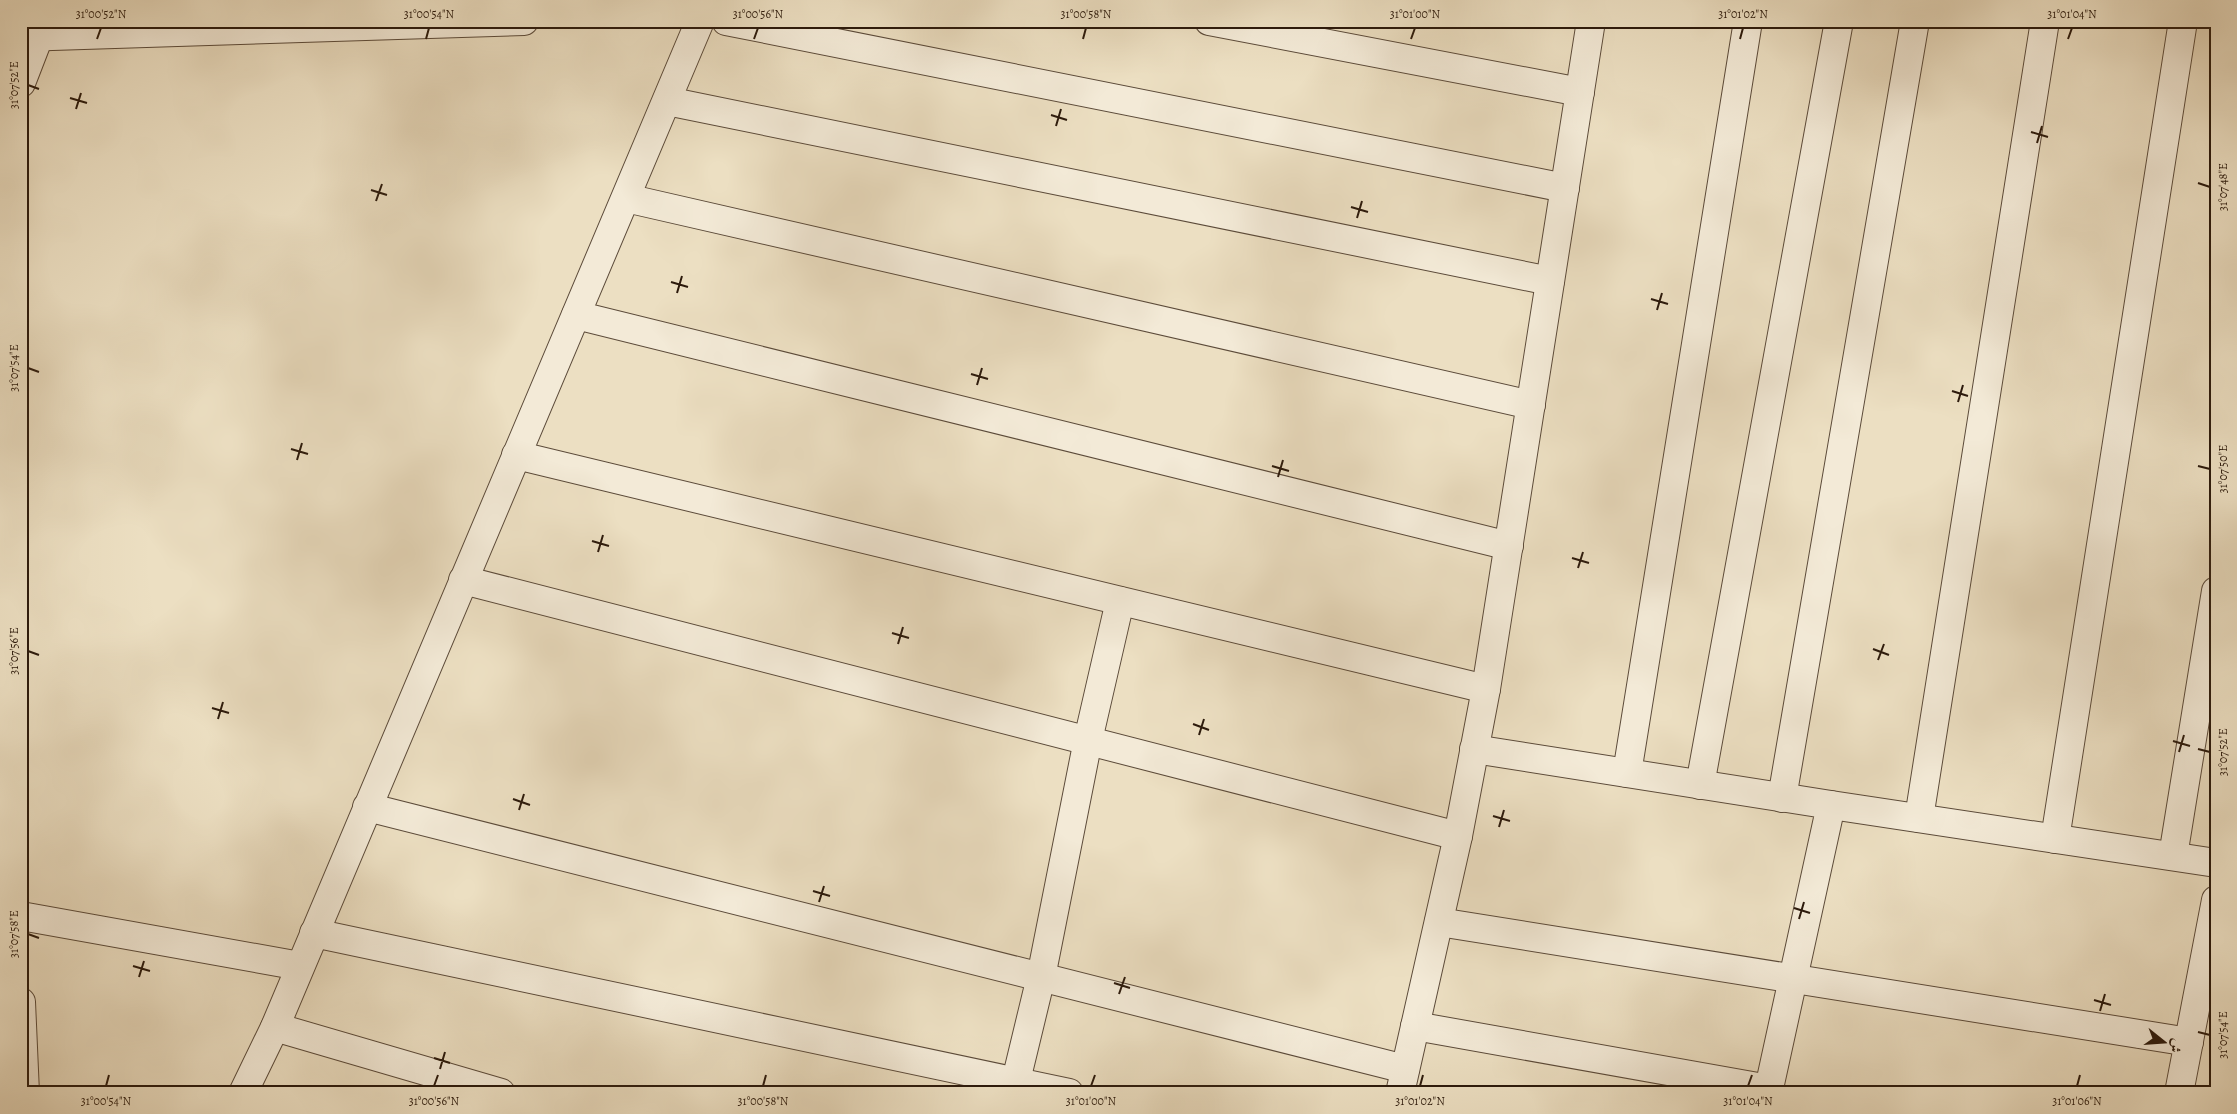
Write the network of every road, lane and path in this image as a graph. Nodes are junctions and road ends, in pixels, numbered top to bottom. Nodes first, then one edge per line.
1 (524, 21) edge
2 (700, 21) edge
3 (726, 21) edge
4 (1209, 21) edge
5 (1591, 21) edge
6 (1748, 21) edge
7 (1839, 21) edge
8 (1914, 21) edge
9 (2045, 21) edge
10 (2183, 21) edge
11 (141, 26) edge
12 (35, 31) edge
13 (21, 83) edge
14 (1580, 92) junction
15 (667, 101) junction
16 (1565, 188) junction
17 (626, 198) junction
18 (1550, 281) junction
19 (576, 314) junction
20 (1531, 405) junction
21 (516, 455) junction
22 (1509, 546) junction
23 (463, 580) junction
24 (2216, 591) edge
25 (1120, 601) junction
26 (1486, 689) junction
27 (1088, 740) junction
28 (1474, 749) junction
29 (1627, 773) junction
30 (1700, 785) junction
31 (1782, 798) junction
32 (1831, 805) junction
33 (367, 807) junction
34 (1919, 818) junction
35 (1458, 836) junction
36 (2055, 839) junction
37 (2173, 856) junction
38 (2216, 863) edge
39 (2216, 900) edge
40 (21, 916) edge
41 (1439, 922) junction
42 (314, 932) junction
43 (300, 966) junction
44 (1041, 977) junction
45 (1793, 978) junction
46 (21, 1002) edge
47 (1415, 1026) junction
48 (275, 1027) junction
49 (2189, 1042) junction
50 (1403, 1081) edge
51 (1014, 1087) edge
52 (1768, 1091) edge
53 (26, 1093) edge
54 (243, 1093) edge
55 (501, 1093) edge
56 (1069, 1093) edge
57 (2179, 1093) edge

1 - 11 street
2 - 15 street
3 - 16 street
4 - 14 street
5 - 14 street
6 - 29 street
7 - 30 street
8 - 31 street
9 - 34 street
10 - 36 street
11 - 12 street
12 - 13 street
14 - 16 street
15 - 17 street
15 - 18 street
16 - 18 street
17 - 19 street
17 - 20 street
18 - 20 street
19 - 21 street
19 - 22 street
20 - 22 street
21 - 23 street
21 - 25 street
22 - 26 street
23 - 27 street
23 - 33 street
24 - 37 street
25 - 26 street
25 - 27 street
26 - 28 street
27 - 35 street
27 - 44 street
28 - 29 street
28 - 35 street
29 - 30 street
30 - 31 street
31 - 32 street
32 - 34 street
32 - 45 street
33 - 42 street
33 - 44 street
34 - 36 street
35 - 41 street
36 - 37 street
37 - 38 street
39 - 49 street
40 - 43 street
41 - 45 street
41 - 47 street
42 - 43 street
42 - 51 street
43 - 48 street
44 - 50 street
44 - 51 street
45 - 49 street
45 - 52 street
46 - 53 street
47 - 50 street
47 - 52 street
48 - 54 street
48 - 55 street
49 - 57 street
51 - 56 street

